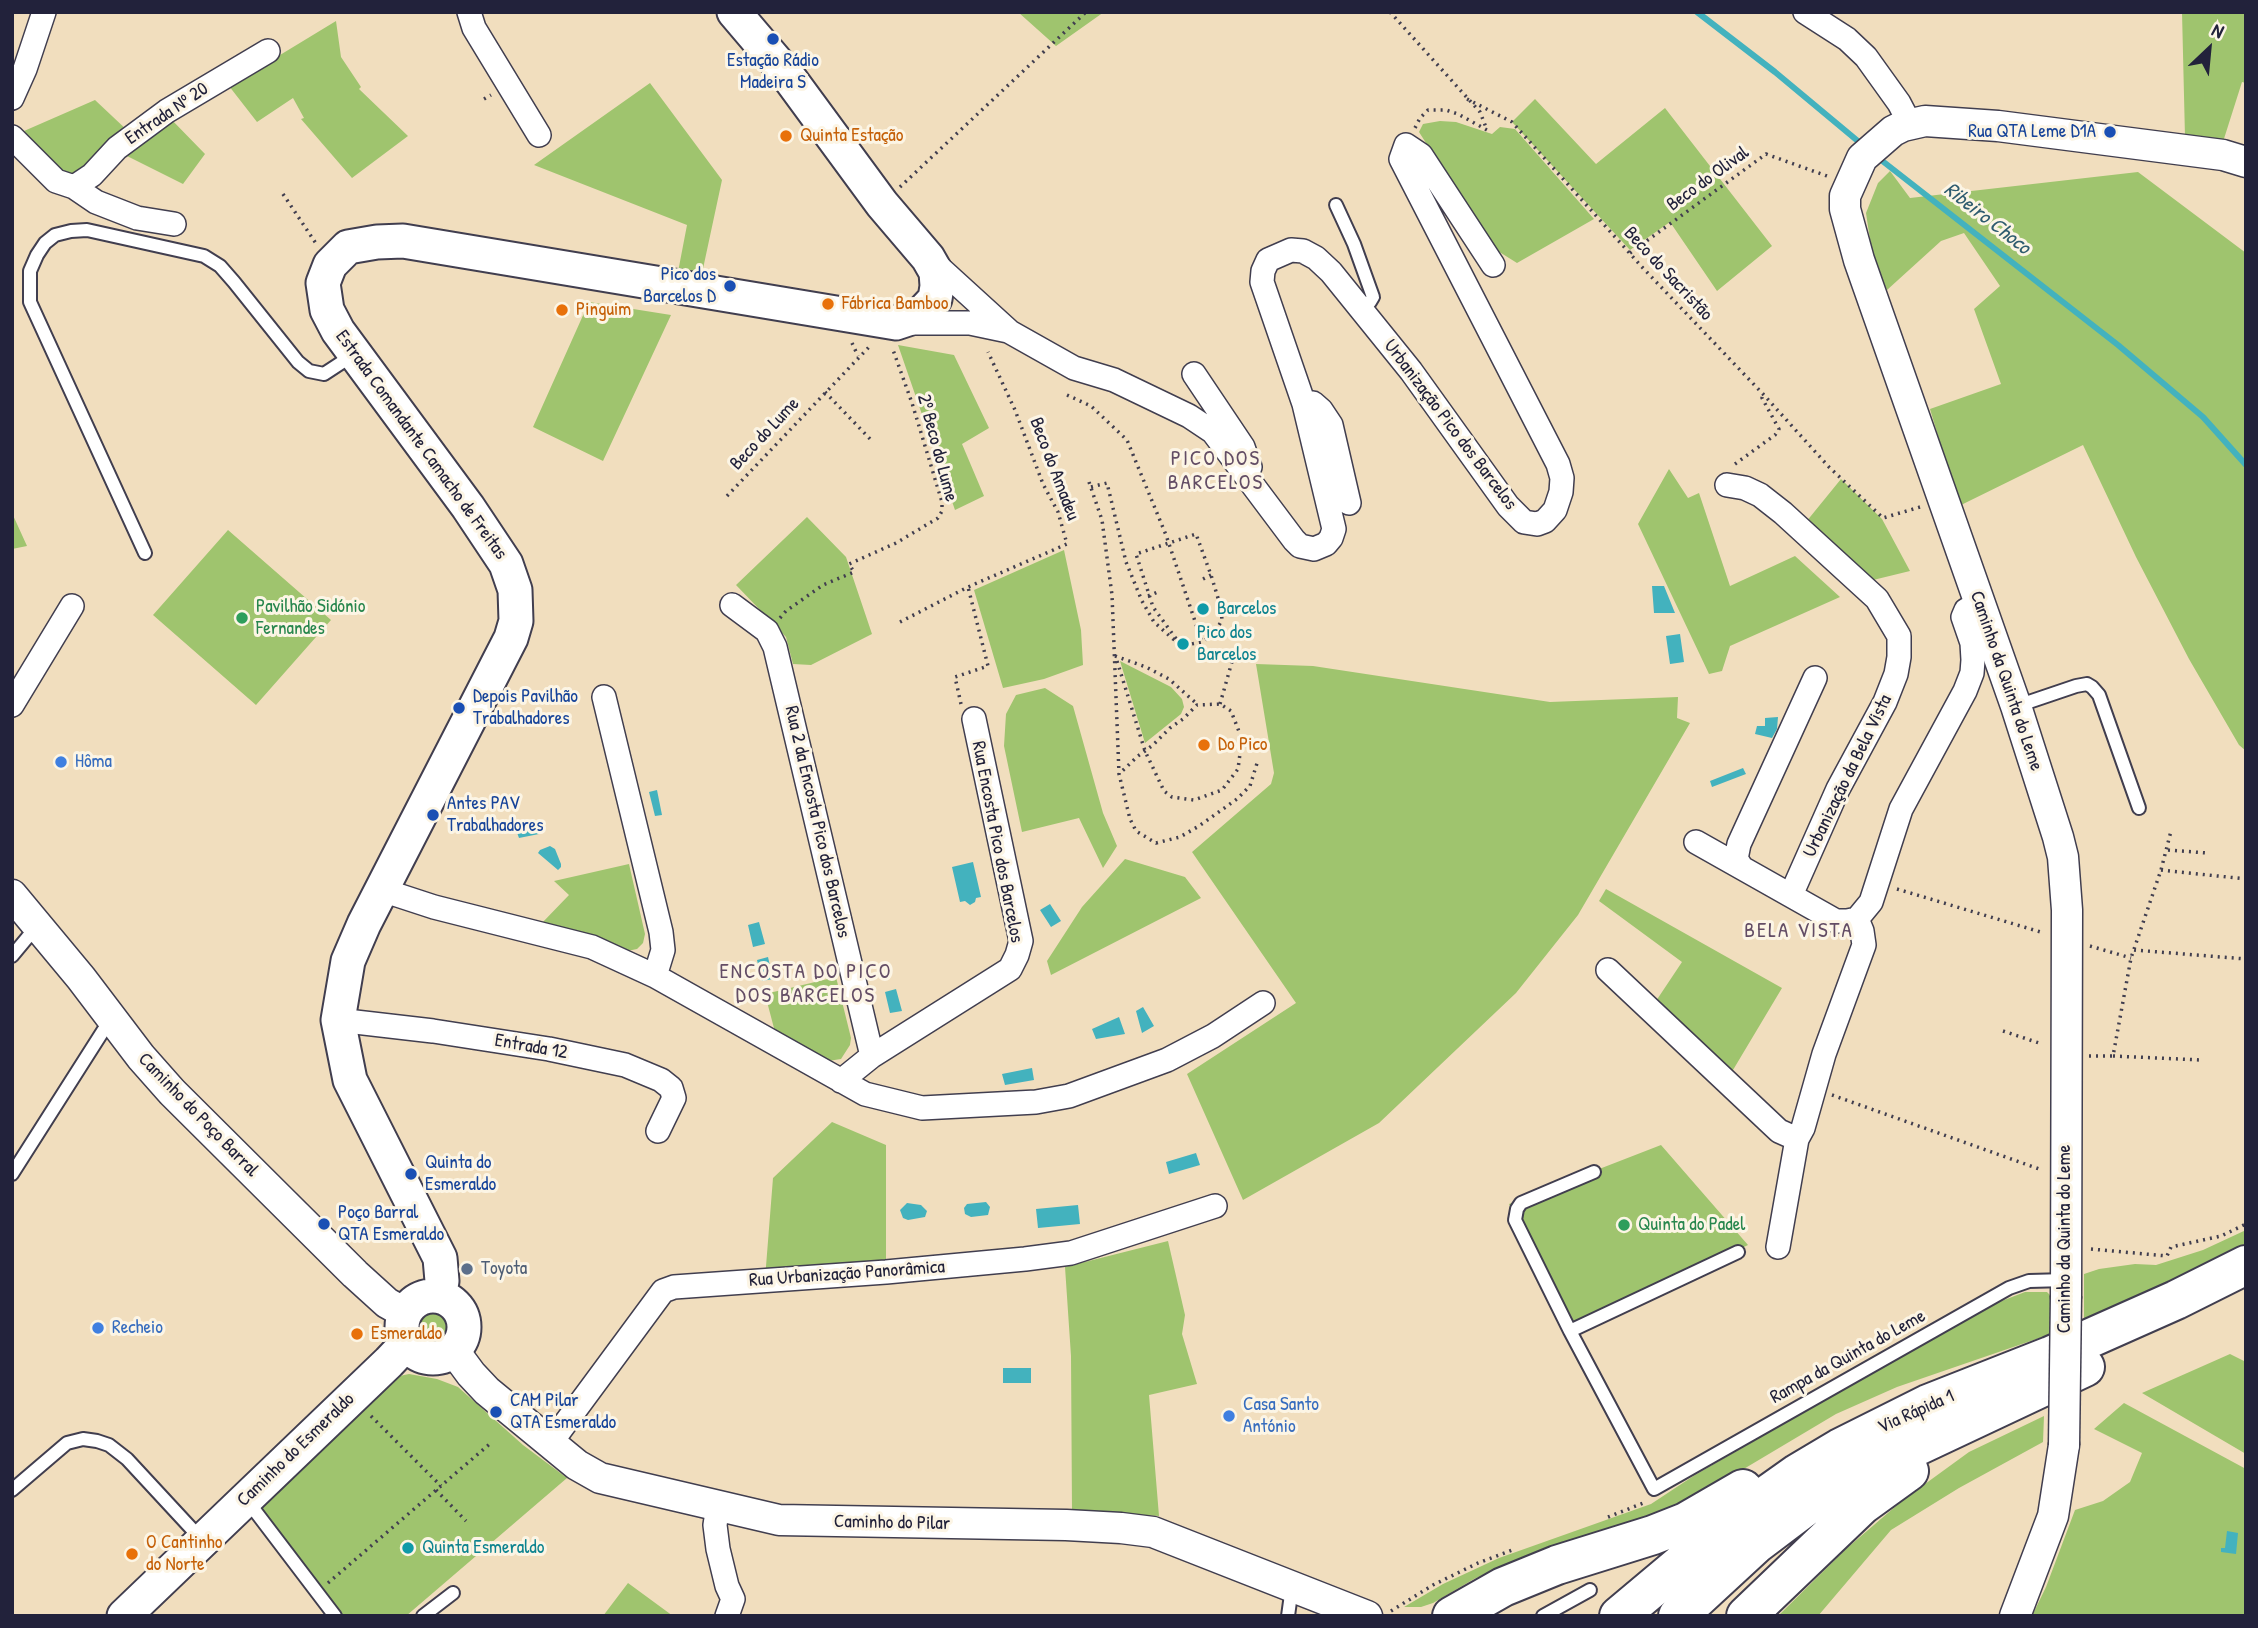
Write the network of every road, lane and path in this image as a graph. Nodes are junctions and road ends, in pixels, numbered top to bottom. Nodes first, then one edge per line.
1 (44, 12) edge
2 (469, 12) edge
3 (734, 12) edge
4 (1086, 12) edge
5 (1390, 12) edge
6 (1805, 12) edge
7 (268, 51) dead end
8 (12, 98) edge
9 (1467, 99) junction
10 (1416, 125) dead end
11 (1898, 130) junction
12 (539, 135) dead end
13 (12, 137) edge
14 (2246, 162) edge
15 (1849, 185) junction
16 (74, 187) junction
17 (894, 193) dead end
18 (283, 194) dead end
19 (1336, 205) dead end
20 (174, 224) dead end
21 (322, 253) dead end
22 (1630, 254) junction
23 (928, 258) junction
24 (1493, 265) dead end
25 (1361, 310) junction
26 (1010, 332) junction
27 (885, 336) junction
28 (988, 352) dead end
29 (354, 354) junction
30 (1194, 374) dead end
31 (825, 392) junction
32 (1763, 394) junction
33 (1067, 395) dead end
34 (1304, 404) junction
35 (872, 441) dead end
36 (1730, 475) joint
37 (1259, 494) junction
38 (727, 496) dead end
39 (1943, 499) junction
40 (1349, 503) dead end
41 (1168, 542) junction
42 (145, 553) dead end
43 (1211, 575) junction
44 (1203, 579) dead end
45 (968, 587) junction
46 (1160, 592) dead end
47 (1148, 596) junction
48 (1980, 604) junction
49 (732, 605) dead end
50 (72, 606) dead end
51 (900, 622) dead end
52 (775, 625) dead end
53 (1177, 640) junction
54 (1202, 642) junction
55 (1235, 651) dead end
56 (1115, 656) junction
57 (1815, 678) dead end
58 (604, 697) dead end
59 (1220, 704) junction
60 (12, 705) edge
61 (1197, 705) junction
62 (2016, 706) junction
63 (968, 713) joint
64 (1145, 751) junction
65 (1258, 760) dead end
66 (1119, 775) junction
67 (2139, 808) dead end
68 (2171, 831) dead end
69 (1696, 842) dead end
70 (2167, 849) junction
71 (2207, 853) dead end
72 (1740, 865) junction
73 (2161, 870) junction
74 (2246, 878) edge
75 (1878, 884) junction
76 (382, 890) junction
77 (12, 895) edge
78 (1791, 895) junction
79 (1857, 919) junction
80 (40, 927) junction
81 (2046, 934) dead end
82 (2085, 945) dead end
83 (2134, 950) junction
84 (12, 956) edge
85 (2131, 958) junction
86 (2246, 959) edge
87 (1608, 970) dead end
88 (655, 976) junction
89 (1263, 1003) dead end
90 (338, 1020) junction
91 (114, 1021) junction
92 (2003, 1031) dead end
93 (2047, 1045) dead end
94 (2080, 1055) dead end
95 (872, 1056) junction
96 (2111, 1056) junction
97 (2201, 1060) dead end
98 (841, 1081) junction
99 (1820, 1091) dead end
100 (658, 1131) dead end
101 (1797, 1139) junction
102 (2044, 1171) dead end
103 (1594, 1172) dead end
104 (12, 1174) edge
105 (1215, 1206) dead end
106 (2246, 1224) edge
107 (1778, 1247) dead end
108 (2091, 1250) dead end
109 (1738, 1252) dead end
110 (2246, 1265) edge
111 (2066, 1288) junction
112 (2246, 1291) edge
113 (439, 1296) junction
114 (406, 1328) junction
115 (1570, 1331) junction
116 (454, 1351) junction
117 (2025, 1396) junction
118 (1915, 1410) junction
119 (370, 1415) dead end
120 (492, 1442) dead end
121 (550, 1444) junction
122 (441, 1486) junction
123 (12, 1490) edge
124 (436, 1490) junction
125 (246, 1498) junction
126 (718, 1506) junction
127 (466, 1521) dead end
128 (202, 1541) junction
129 (328, 1583) dead end
130 (1590, 1590) dead end
131 (453, 1593) dead end
132 (1290, 1601) edge
133 (1469, 1610) edge
134 (124, 1616) edge
135 (335, 1616) edge
136 (423, 1616) edge
137 (727, 1616) edge
138 (1367, 1616) edge
139 (1543, 1616) edge
140 (1619, 1616) edge
141 (1649, 1616) edge
142 (1678, 1616) edge
143 (1746, 1616) edge
144 (2015, 1616) edge

1 - 8 street
2 - 12 street
3 - 23 main road
4 - 17 path
5 - 9 path
6 - 11 street
7 - 16 street, Entrada Nº 20
9 - 10 path
9 - 22 path, Beco do Sacristão
11 - 14 street
11 - 15 street, Caminho da Quinta do Leme
13 - 16 street
15 - 22 path, Beco do Olival
15 - 39 street, Caminho da Quinta do Leme
16 - 20 street
18 - 21 path
19 - 25 lane
22 - 32 path, Beco do Sacristão
23 - 26 street, Urbanização Pico dos Barcelos
23 - 27 main road
24 - 25 street, Urbanização Pico dos Barcelos
25 - 34 street, Urbanização Pico dos Barcelos
26 - 27 street, Urbanização Pico dos Barcelos
26 - 37 street, Urbanização Pico dos Barcelos
27 - 29 main road, Estrada Comandante Camacho de Freitas
27 - 31 path, Beco do Lume
27 - 52 path, 2º Beco do Lume
28 - 45 path, Beco do Amadeu
29 - 42 lane
29 - 76 main road, Estrada Comandante Camacho de Freitas
30 - 37 street, Urbanização Pico dos Barcelos
31 - 35 path, Beco do Lume
31 - 38 path, Beco do Lume
32 - 36 path
32 - 39 path, Beco do Sacristão
33 - 41 path
34 - 37 street, Urbanização Pico dos Barcelos
34 - 40 street
36 - 78 street, Urbanização da Bela Vista
39 - 48 street, Caminho da Quinta do Leme
41 - 43 path
41 - 47 path
41 - 54 path
43 - 44 path
43 - 54 path
45 - 51 path, Beco do Amadeu
45 - 63 path
46 - 47 path
47 - 53 path
48 - 62 street, Caminho da Quinta do Leme
48 - 75 street
49 - 95 street, Rua 2 da Encosta Pico dos Barcelos
50 - 60 street
53 - 54 path
53 - 56 path
55 - 59 path
56 - 61 path
56 - 64 path
56 - 66 path
57 - 72 street
58 - 88 street
59 - 61 path
59 - 64 path
61 - 64 path
62 - 67 lane
62 - 111 street, Caminho da Quinta do Leme
63 - 95 street, Rua Encosta Pico dos Barcelos
64 - 66 path
65 - 66 path
68 - 70 path
69 - 72 street
70 - 71 path
70 - 73 path
72 - 78 street
73 - 74 path
73 - 83 path
75 - 79 street
75 - 81 path
76 - 88 street
76 - 90 main road, Estrada Comandante Camacho de Freitas
77 - 80 street, Caminho do Poço Barral
78 - 79 street
79 - 101 street
80 - 84 lane
80 - 91 street, Caminho do Poço Barral
82 - 85 path
83 - 85 path
83 - 86 path
85 - 96 path
87 - 101 street
88 - 98 street
89 - 98 street
90 - 100 street, Entrada 12
90 - 113 main road, Estrada Comandante Camacho de Freitas
91 - 104 lane
91 - 114 street, Caminho do Poço Barral
92 - 93 path
94 - 96 path
95 - 98 street, Rua Encosta Pico dos Barcelos
96 - 97 path
99 - 102 path
101 - 107 street
103 - 115 lane
105 - 121 street, Rua Urbanização Panorâmica
106 - 108 path
109 - 115 lane
110 - 118 highway, Via Rápida 1
111 - 115 lane, Rampa da Quinta do Leme
111 - 144 street, Caminho da Quinta do Leme, bridge
112 - 117 highway, Via Rápida 1
113 - 114 main road
113 - 116 main road
114 - 116 main road
114 - 125 main road, Caminho do Esmeraldo
116 - 121 street, Caminho do Pilar
117 - 142 highway, Via Rápida 1
117 - 143 highway
118 - 133 highway
118 - 140 highway, Via Rápida 1
118 - 141 highway
119 - 122 path
120 - 122 path
121 - 126 street, Caminho do Pilar
122 - 124 path
123 - 128 lane
124 - 127 path
124 - 129 path
125 - 128 main road, Caminho do Esmeraldo
125 - 135 lane
126 - 132 street, Caminho do Pilar
126 - 137 street
128 - 134 main road, Caminho do Esmeraldo
130 - 139 lane
131 - 136 lane
132 - 138 street, Caminho do Pilar

